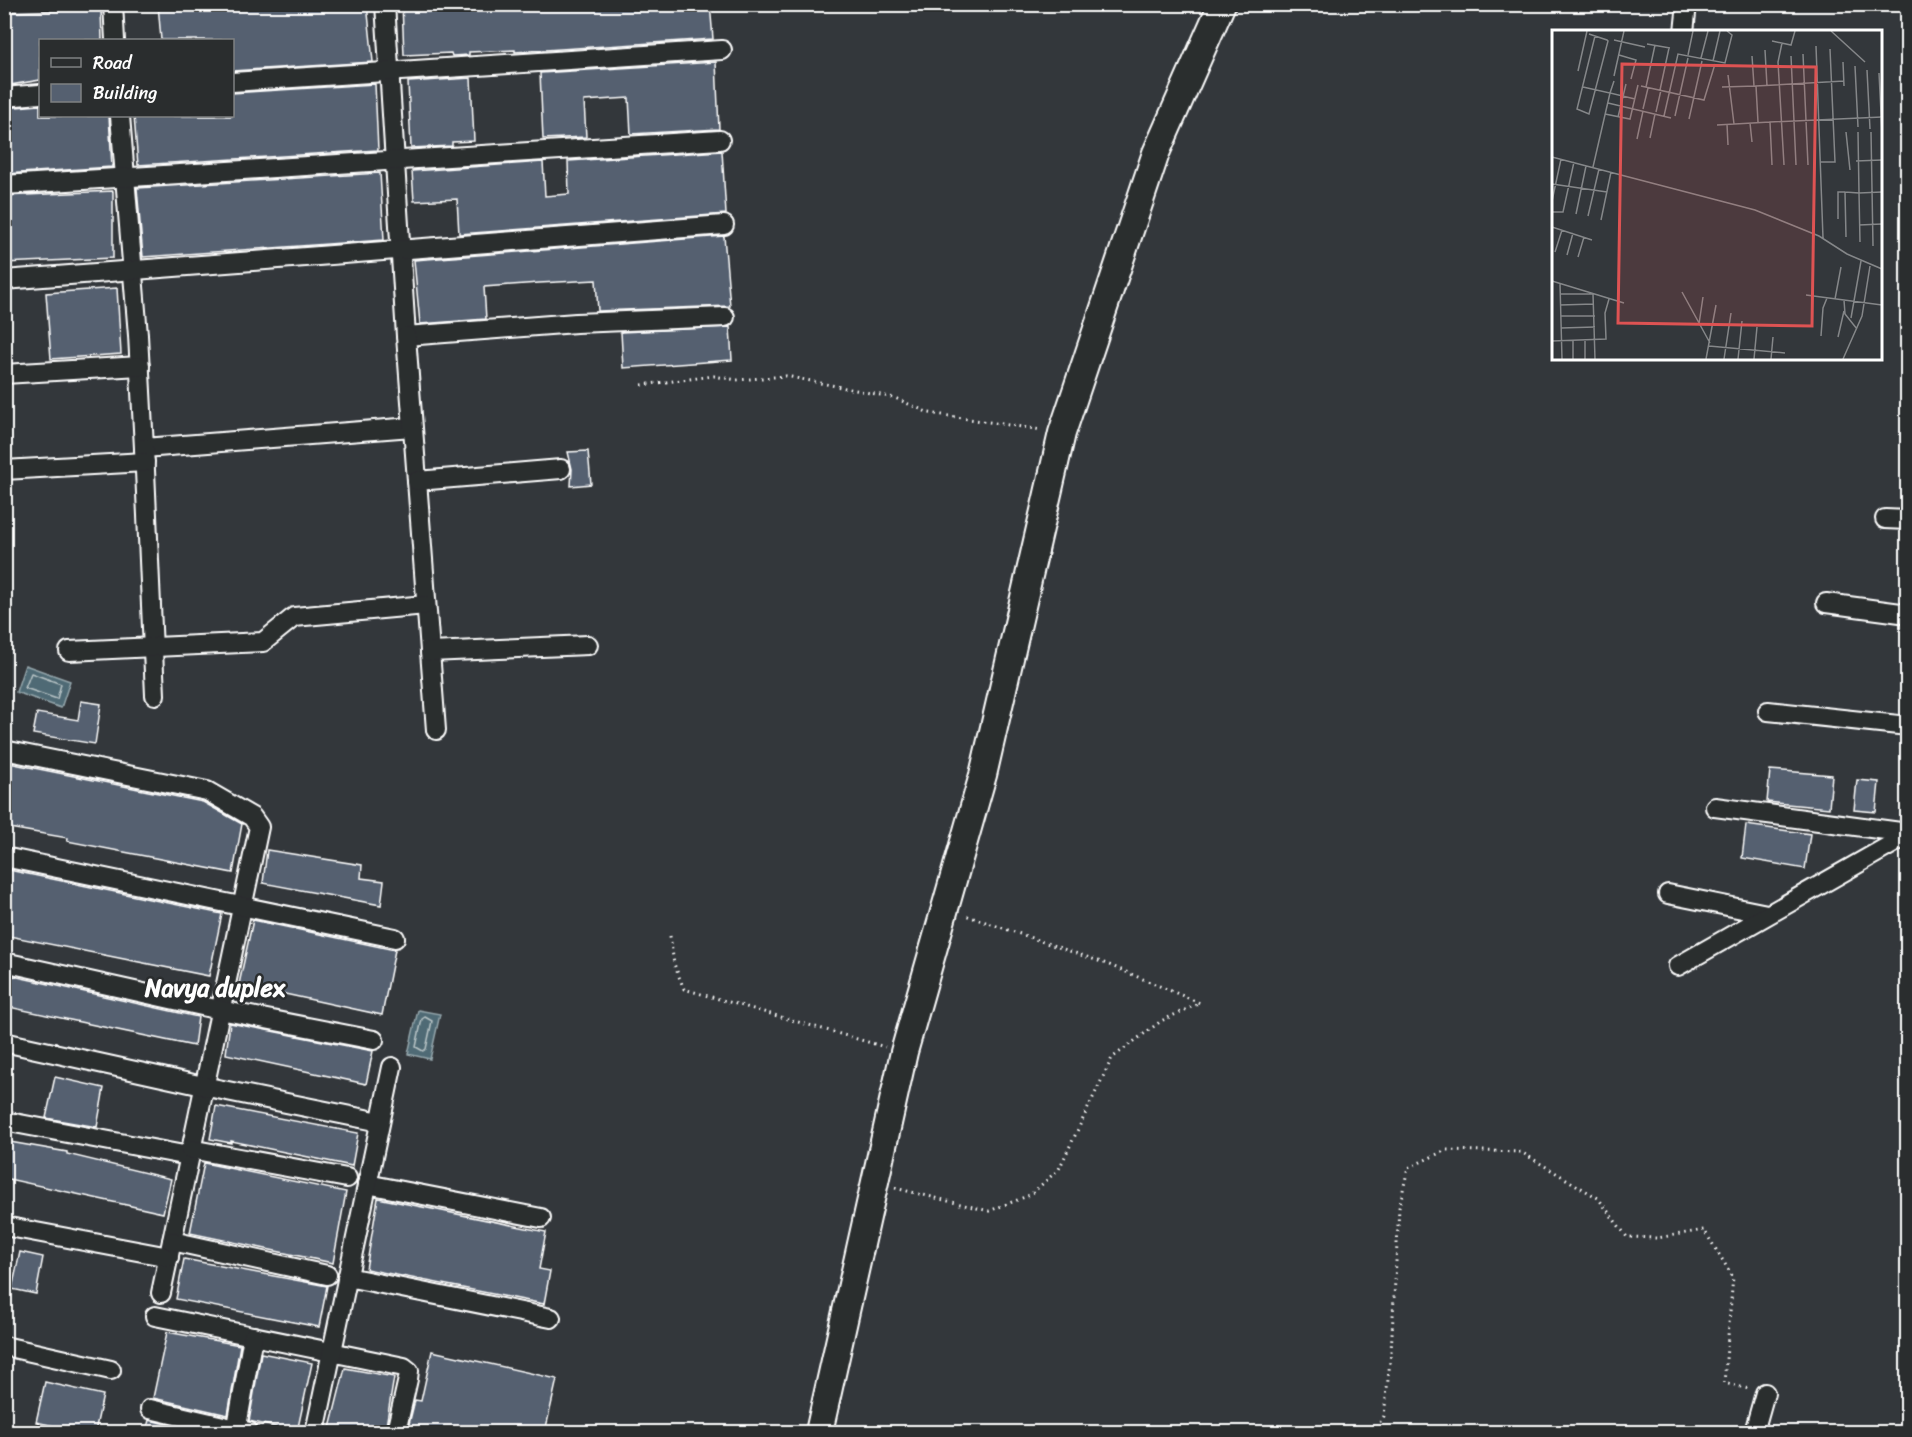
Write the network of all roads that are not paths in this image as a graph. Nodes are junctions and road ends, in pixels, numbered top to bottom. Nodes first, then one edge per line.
1 (113, 4) edge
2 (385, 4) edge
3 (1222, 4) edge
4 (1688, 4) edge
5 (1684, 30) edge
6 (115, 39) edge
7 (722, 51) dead end
8 (389, 73) junction
9 (234, 82) edge
10 (39, 94) edge
11 (4, 97) edge
12 (120, 117) edge
13 (720, 140) dead end
14 (394, 159) junction
15 (124, 180) junction
16 (4, 185) edge
17 (724, 225) dead end
18 (399, 250) junction
19 (133, 270) junction
20 (4, 280) edge
21 (725, 317) dead end
22 (406, 336) junction
23 (140, 366) junction
24 (4, 374) edge
25 (412, 426) junction
26 (145, 455) junction
27 (561, 469) dead end
28 (4, 470) edge
29 (417, 481) junction
30 (1885, 519) dead end
31 (1908, 520) edge
32 (1826, 603) dead end
33 (426, 605) junction
34 (1908, 614) edge
35 (588, 645) dead end
36 (153, 648) junction
37 (69, 651) dead end
38 (430, 652) junction
39 (155, 695) dead end
40 (1768, 711) dead end
41 (1908, 726) edge
42 (436, 730) dead end
43 (4, 750) edge
44 (1715, 807) dead end
45 (1908, 834) edge
46 (4, 858) edge
47 (1668, 894) dead end
48 (241, 908) junction
49 (1767, 914) junction
50 (395, 938) dead end
51 (4, 962) edge
52 (1678, 966) dead end
53 (220, 1010) junction
54 (374, 1040) dead end
55 (4, 1042) edge
56 (392, 1067) dead end
57 (203, 1086) junction
58 (4, 1121) edge
59 (380, 1122) junction
60 (189, 1153) junction
61 (347, 1178) dead end
62 (367, 1184) junction
63 (541, 1218) dead end
64 (4, 1226) edge
65 (170, 1249) junction
66 (327, 1275) dead end
67 (347, 1277) junction
68 (161, 1293) dead end
69 (155, 1316) dead end
70 (551, 1318) dead end
71 (253, 1336) junction
72 (4, 1346) edge
73 (333, 1352) junction
74 (111, 1370) dead end
75 (1765, 1393) road end
76 (150, 1409) dead end
77 (241, 1432) edge
78 (315, 1432) edge
79 (396, 1432) edge
80 (819, 1432) edge
81 (1754, 1432) edge

1 - 6 street
2 - 8 street
3 - 80 street
4 - 5 street
7 - 8 street
8 - 9 street
8 - 14 street
10 - 11 street
12 - 15 street
13 - 14 street
14 - 15 street
14 - 18 street
15 - 16 street
15 - 19 street
17 - 18 street
18 - 19 street
18 - 22 street
19 - 20 street
19 - 23 street
21 - 22 street
22 - 25 street
23 - 24 street
23 - 26 street
25 - 26 street
25 - 29 street
26 - 28 street
26 - 36 street
27 - 29 street
29 - 33 street
30 - 31 street
32 - 34 street
33 - 36 street
33 - 38 street
35 - 38 street
36 - 37 street
36 - 39 street
38 - 42 street
40 - 41 street
43 - 48 street
44 - 45 street
45 - 49 street
46 - 48 street
47 - 49 street
48 - 50 street
48 - 53 street
49 - 52 street
51 - 53 street
53 - 54 street
53 - 57 street
55 - 57 street
56 - 59 street
57 - 59 street
57 - 60 street
58 - 60 street
59 - 62 street
60 - 61 street
60 - 65 street
62 - 63 street
62 - 67 street
64 - 65 street
65 - 66 street
65 - 68 street
67 - 70 street
67 - 73 street
69 - 71 street
71 - 73 street
71 - 77 street
72 - 74 street
73 - 78 street
73 - 79 street
75 - 81 street
76 - 77 street

